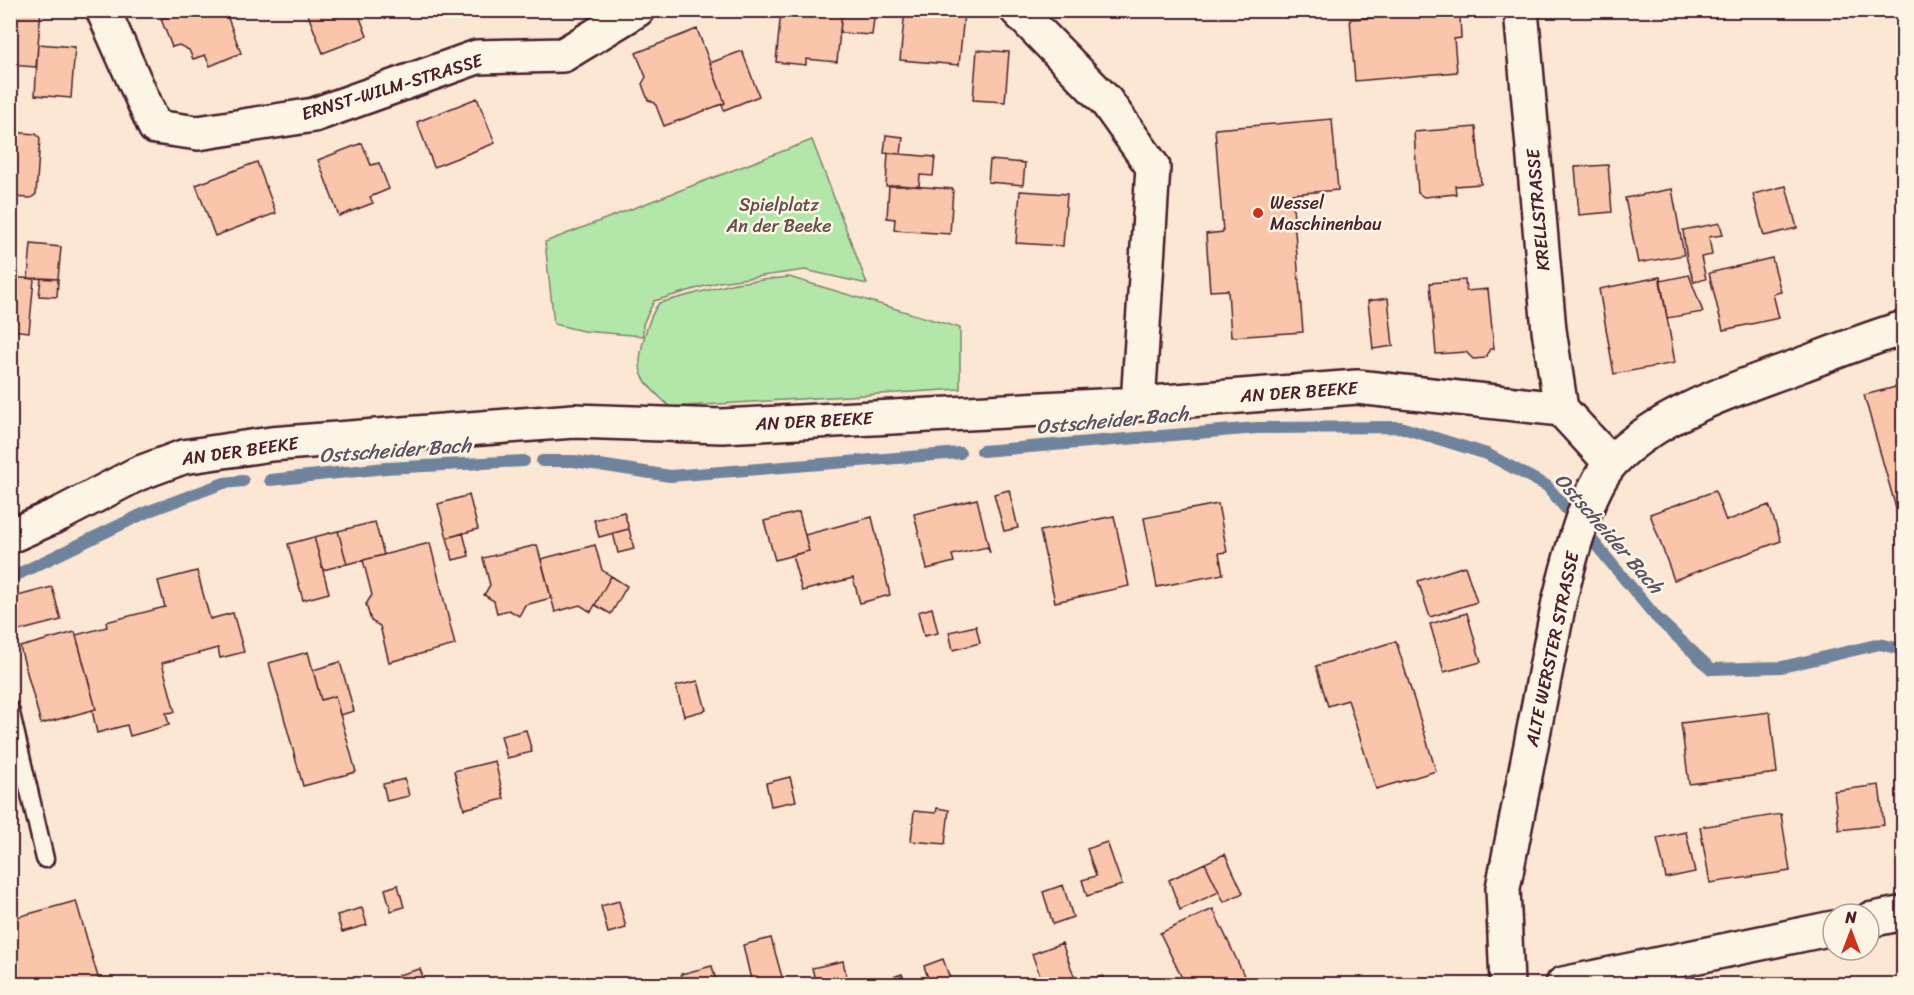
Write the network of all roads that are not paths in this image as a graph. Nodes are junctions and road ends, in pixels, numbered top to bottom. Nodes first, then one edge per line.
1 (104, 10) edge
2 (637, 10) edge
3 (1017, 10) edge
4 (1521, 10) edge
5 (1904, 328) edge
6 (1138, 404) junction
7 (1561, 409) junction
8 (1611, 463) junction
9 (10, 536) edge
10 (10, 709) edge
11 (45, 860) dead end
12 (1904, 913) edge
13 (1881, 918) edge
14 (1821, 930) edge
15 (1507, 984) edge
16 (1563, 984) edge

1 - 2 street, ERNST-WILM-STRASSE
3 - 6 street
4 - 7 street, KRELLSTRASSE
5 - 8 street, ALTE WERSTER STRASSE
6 - 7 street, AN DER BEEKE
6 - 9 street, AN DER BEEKE
7 - 8 street
8 - 15 street, ALTE WERSTER STRASSE
10 - 11 lane
12 - 13 street
14 - 16 street

